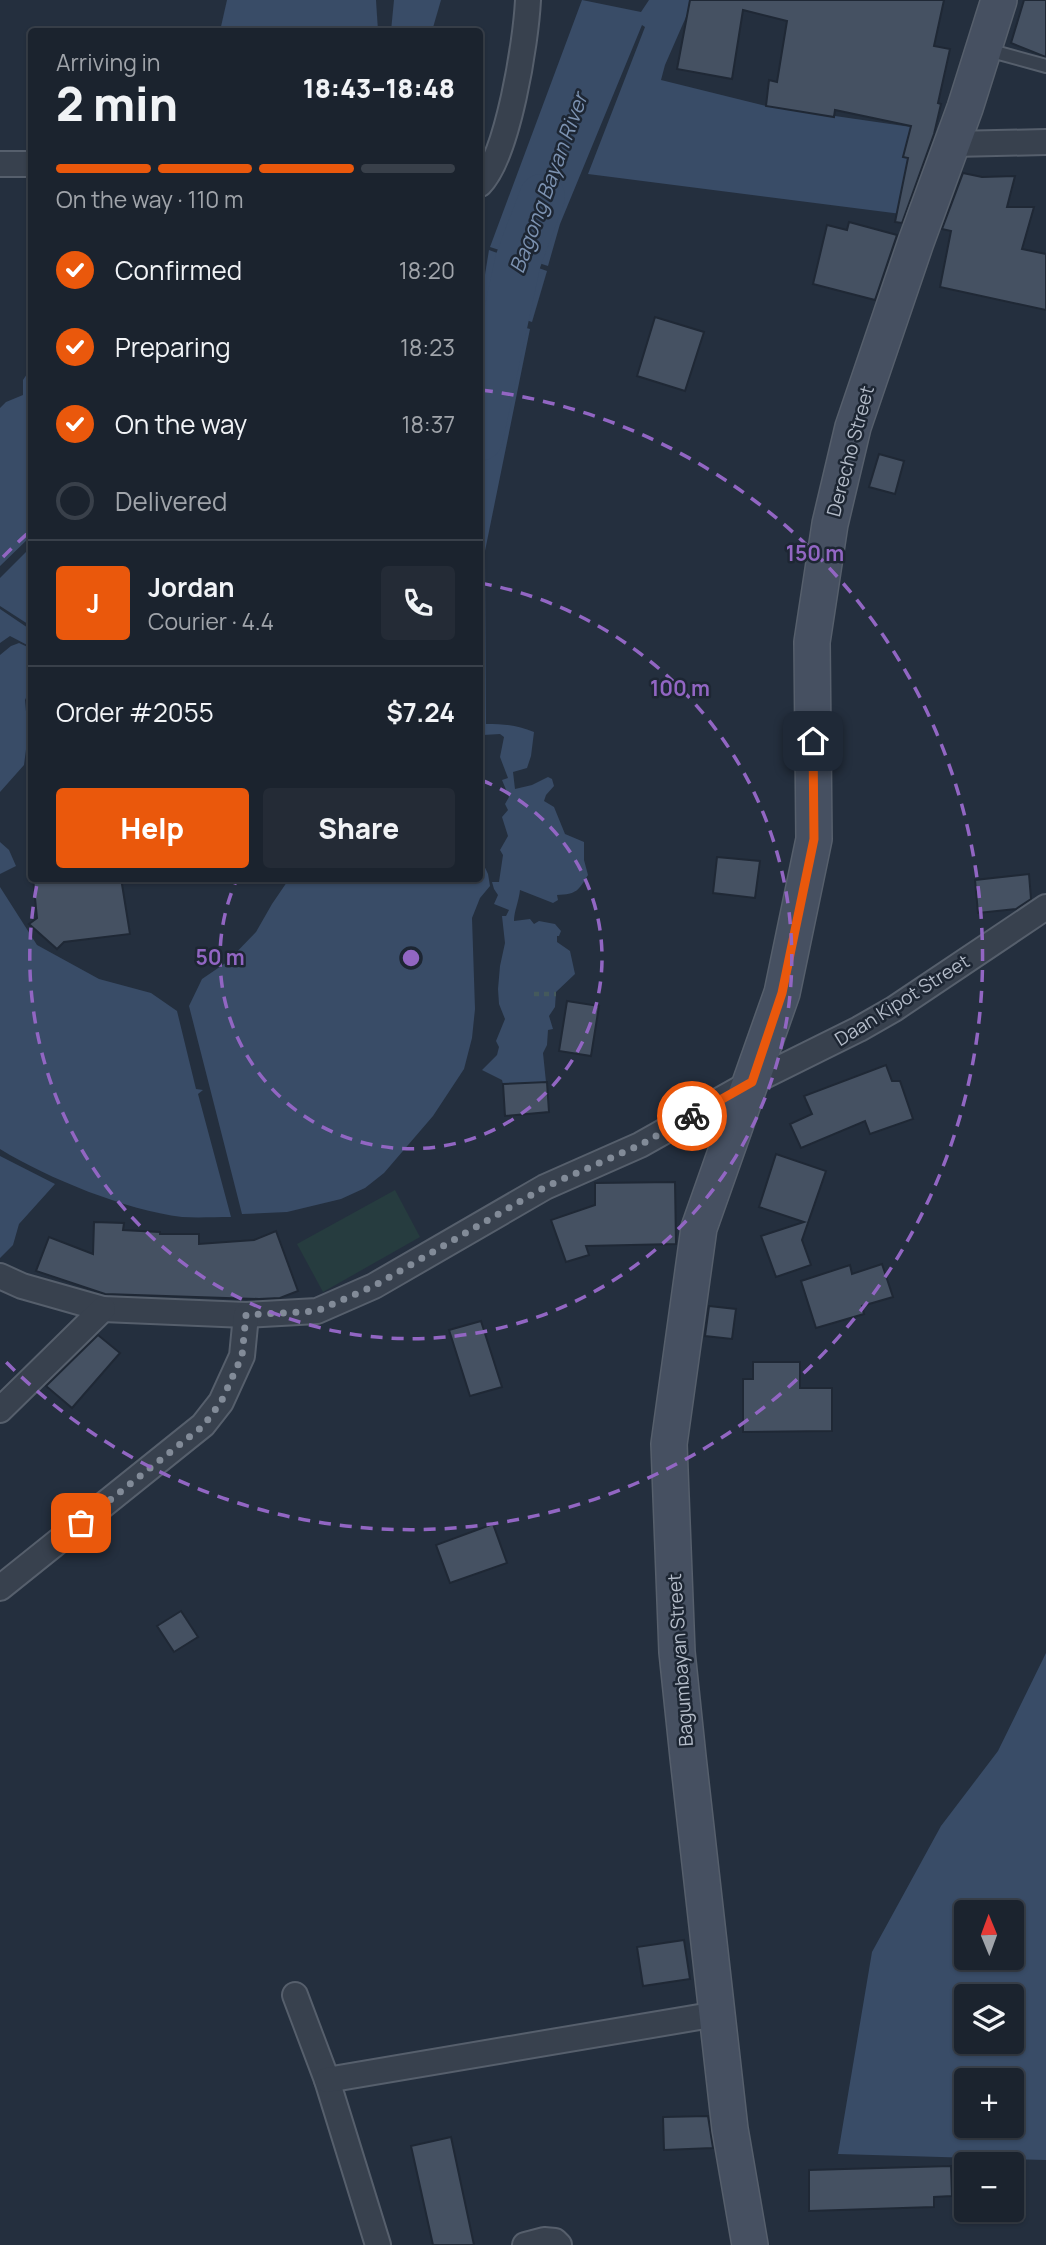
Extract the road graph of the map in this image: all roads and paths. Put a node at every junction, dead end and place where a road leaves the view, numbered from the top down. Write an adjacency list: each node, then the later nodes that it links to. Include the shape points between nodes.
1 (528, 0): 9 (street, via 510,117)
2 (999, 0): 3 (main road, Derecho Street)
3 (984, 49): 4 (lane); 6 (main road, Derecho Street)
4 (1046, 66)
5 (1046, 142): 6 (street)
6 (953, 144): 13 (main road, Derecho Street, via 853,427 830,524 813,642 814,839 782,993)
7 (0, 164): 8 (street)
8 (28, 164)
9 (483, 181)
10 (1046, 907): 13 (street, Daan Kipot Street, via 894,1009)
11 (534, 994): 12 (path)
12 (556, 994)
13 (752, 1082): 16 (street, Daan Kipot Street, via 640,1145 545,1187 374,1286 317,1311); 20 (main road, Bagumbayan Street, via 699,1228 669,1444 677,1652)
14 (0, 1276): 15 (street, Daan Kipot Street)
15 (103, 1309): 16 (street, Daan Kipot Street); 17 (street)
16 (246, 1315): 18 (street, via 242,1356 221,1402 203,1426)
17 (0, 1410)
18 (0, 1588)
19 (295, 1995): 21 (street)
20 (717, 2014): 21 (street); 25 (main road, Bagumbayan Street)
21 (327, 2080): 22 (street)
22 (378, 2245)
23 (525, 2245): 24 (street, via 544,2240)
24 (559, 2245)
25 (750, 2245)

